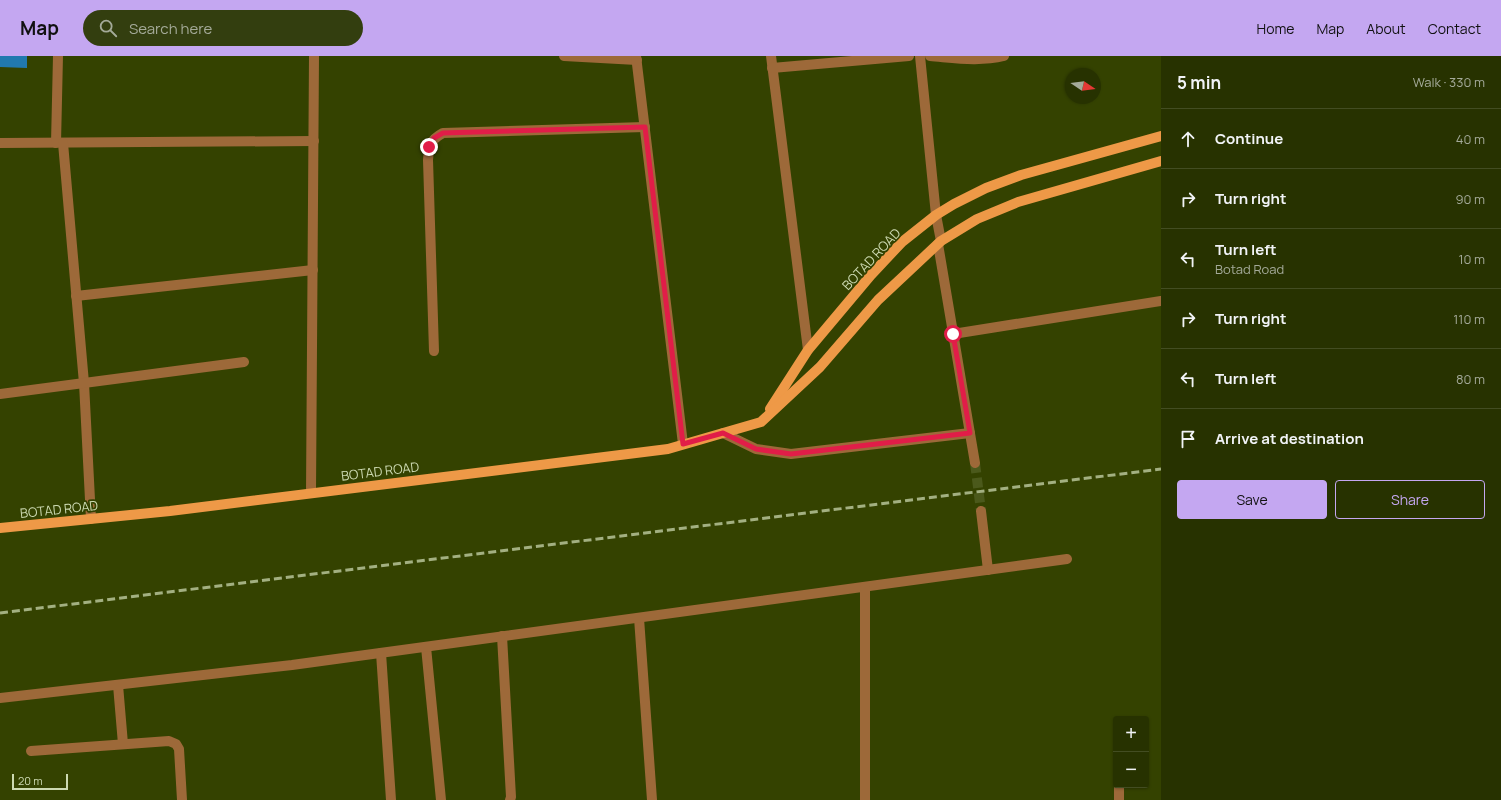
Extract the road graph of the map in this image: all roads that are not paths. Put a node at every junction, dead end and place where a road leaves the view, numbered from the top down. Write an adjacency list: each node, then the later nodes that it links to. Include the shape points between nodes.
1 (58, 56): 15 (street)
2 (314, 56): 13 (street)
3 (564, 56): 9 (street)
4 (771, 56): 10 (street)
5 (908, 56): 10 (street)
6 (920, 56): 17 (street)
7 (930, 56): 8 (street, via 974,60)
8 (1004, 56)
9 (636, 58): 11 (street)
10 (772, 68): 23 (street)
11 (645, 127): 24 (street, via 443,133 434,138 429,147 428,160); 31 (street)
12 (1161, 136): 17 (main road, BOTAD ROAD, via 1020,175 986,188)
13 (314, 141): 15 (street); 19 (street)
14 (0, 143): 15 (street)
15 (59, 143): 20 (street)
16 (1161, 161): 18 (main road, BOTAD ROAD, via 1018,202 977,219)
17 (936, 215): 18 (street); 23 (main road, BOTAD ROAD, via 902,242)
18 (939, 243): 22 (street); 28 (main road, BOTAD ROAD, via 878,300 820,367)
19 (313, 270): 20 (street); 33 (street)
20 (76, 296): 26 (street)
21 (1161, 301): 22 (street)
22 (953, 334): 30 (street)
23 (808, 350): 28 (main road, BOTAD ROAD)
24 (434, 352)
25 (244, 362): 26 (street)
26 (84, 383): 27 (street); 35 (street)
27 (0, 394)
28 (761, 422): 29 (main road, BOTAD ROAD)
29 (723, 433): 30 (street, via 756,449 791,454); 31 (main road, BOTAD ROAD)
30 (970, 433): 32 (street)
31 (683, 444): 33 (main road, BOTAD ROAD, via 668,448)
32 (975, 463)
33 (311, 493): 35 (main road, BOTAD ROAD)
34 (981, 511): 38 (street)
35 (92, 519): 36 (main road, BOTAD ROAD)
36 (0, 528)
37 (1067, 559): 38 (street)
38 (988, 570): 39 (street)
39 (865, 587): 40 (street); 54 (street)
40 (639, 618): 41 (street); 53 (street)
41 (502, 636): 42 (street); 52 (street)
42 (426, 647): 43 (street); 51 (street)
43 (381, 653): 44 (street); 50 (street)
44 (118, 685): 45 (street); 46 (street)
45 (0, 698)
46 (123, 744): 47 (street); 49 (street, via 169,741 176,744 179,749)
47 (31, 751)
48 (1119, 788): 55 (street)
49 (182, 800)
50 (391, 800)
51 (441, 800)
52 (510, 800)
53 (652, 800)
54 (864, 800)
55 (1119, 800)

